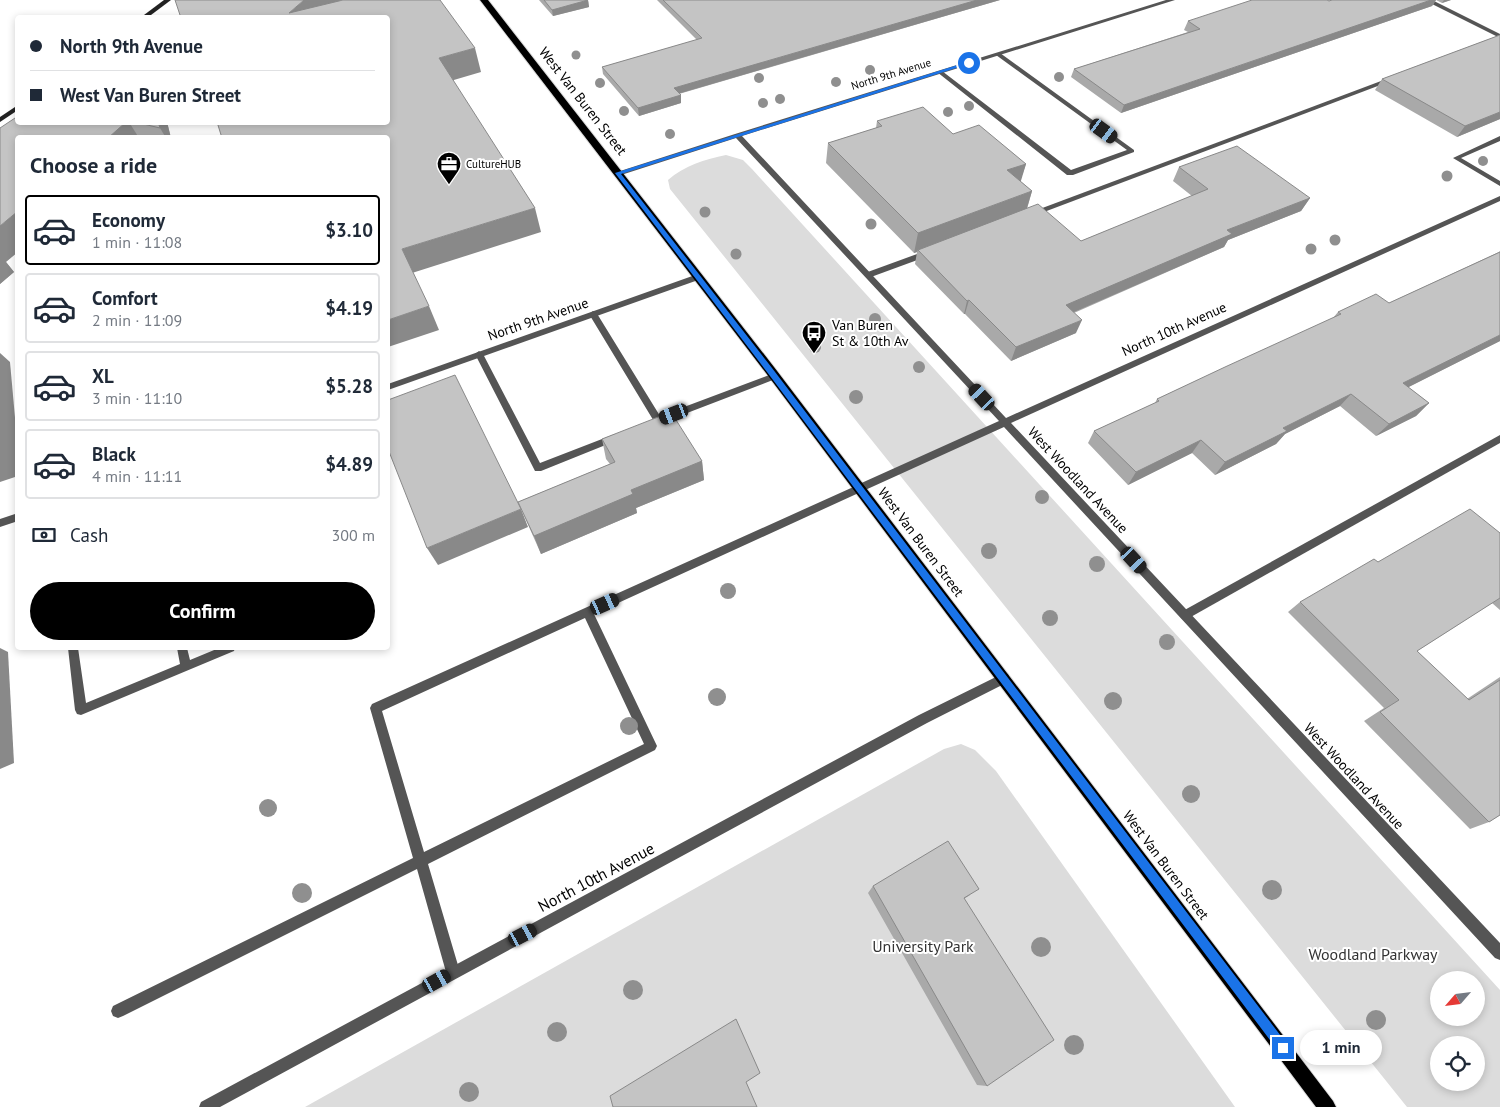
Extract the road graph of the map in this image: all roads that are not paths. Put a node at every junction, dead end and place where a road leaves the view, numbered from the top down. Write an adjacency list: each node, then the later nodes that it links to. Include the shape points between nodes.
1 (168, 0): 5 (main road)
2 (484, 0): 15 (main road, West Van Buren Street)
3 (1172, 0): 8 (street, North 9th Avenue)
4 (1427, 0): 6 (street)
5 (147, 15)
6 (1500, 38): 7 (street)
7 (1492, 42)
8 (998, 54): 9 (street, North 9th Avenue); 9 (street, via 1132,151 1070,173)
9 (940, 72): 13 (street, North 9th Avenue)
10 (1400, 76): 18 (street)
11 (15, 109): 12 (main road)
12 (0, 120)
13 (737, 135): 15 (street, North 9th Avenue); 20 (street, West Woodland Avenue)
14 (1500, 138): 16 (street, via 1456,158)
15 (618, 173): 21 (main road, West Van Buren Street)
16 (1500, 184)
17 (1500, 198): 26 (street, North 10th Avenue)
18 (1027, 216)
19 (936, 250): 20 (street)
20 (868, 275): 26 (street, West Woodland Avenue)
21 (698, 277): 22 (street, North 9th Avenue); 24 (main road, West Van Buren Street)
22 (593, 314): 23 (street, North 9th Avenue); 24 (street, via 653,423)
23 (479, 354): 25 (street, North 9th Avenue); 27 (street, via 538,468)
24 (775, 376): 29 (main road, West Van Buren Street)
25 (390, 385)
26 (1005, 422): 29 (street, North 10th Avenue); 33 (street, West Woodland Avenue)
27 (621, 435)
28 (1500, 439): 33 (street)
29 (860, 488): 32 (street, North 10th Avenue); 38 (main road, West Van Buren Street)
30 (15, 518): 31 (street)
31 (0, 523)
32 (588, 612): 39 (street, North 10th Avenue, via 376,708); 39 (street, via 651,746)
33 (1185, 615): 40 (street, West Woodland Avenue)
34 (73, 650): 37 (street, via 80,710)
35 (182, 650): 37 (street)
36 (225, 650): 37 (street)
37 (186, 666)
38 (1004, 678): 41 (street, North 10th Avenue); 44 (main road, West Van Buren Street)
39 (421, 861): 41 (street); 42 (street)
40 (1500, 953)
41 (453, 972): 43 (street, North 10th Avenue)
42 (118, 1012)
43 (206, 1107)
44 (1327, 1107)

